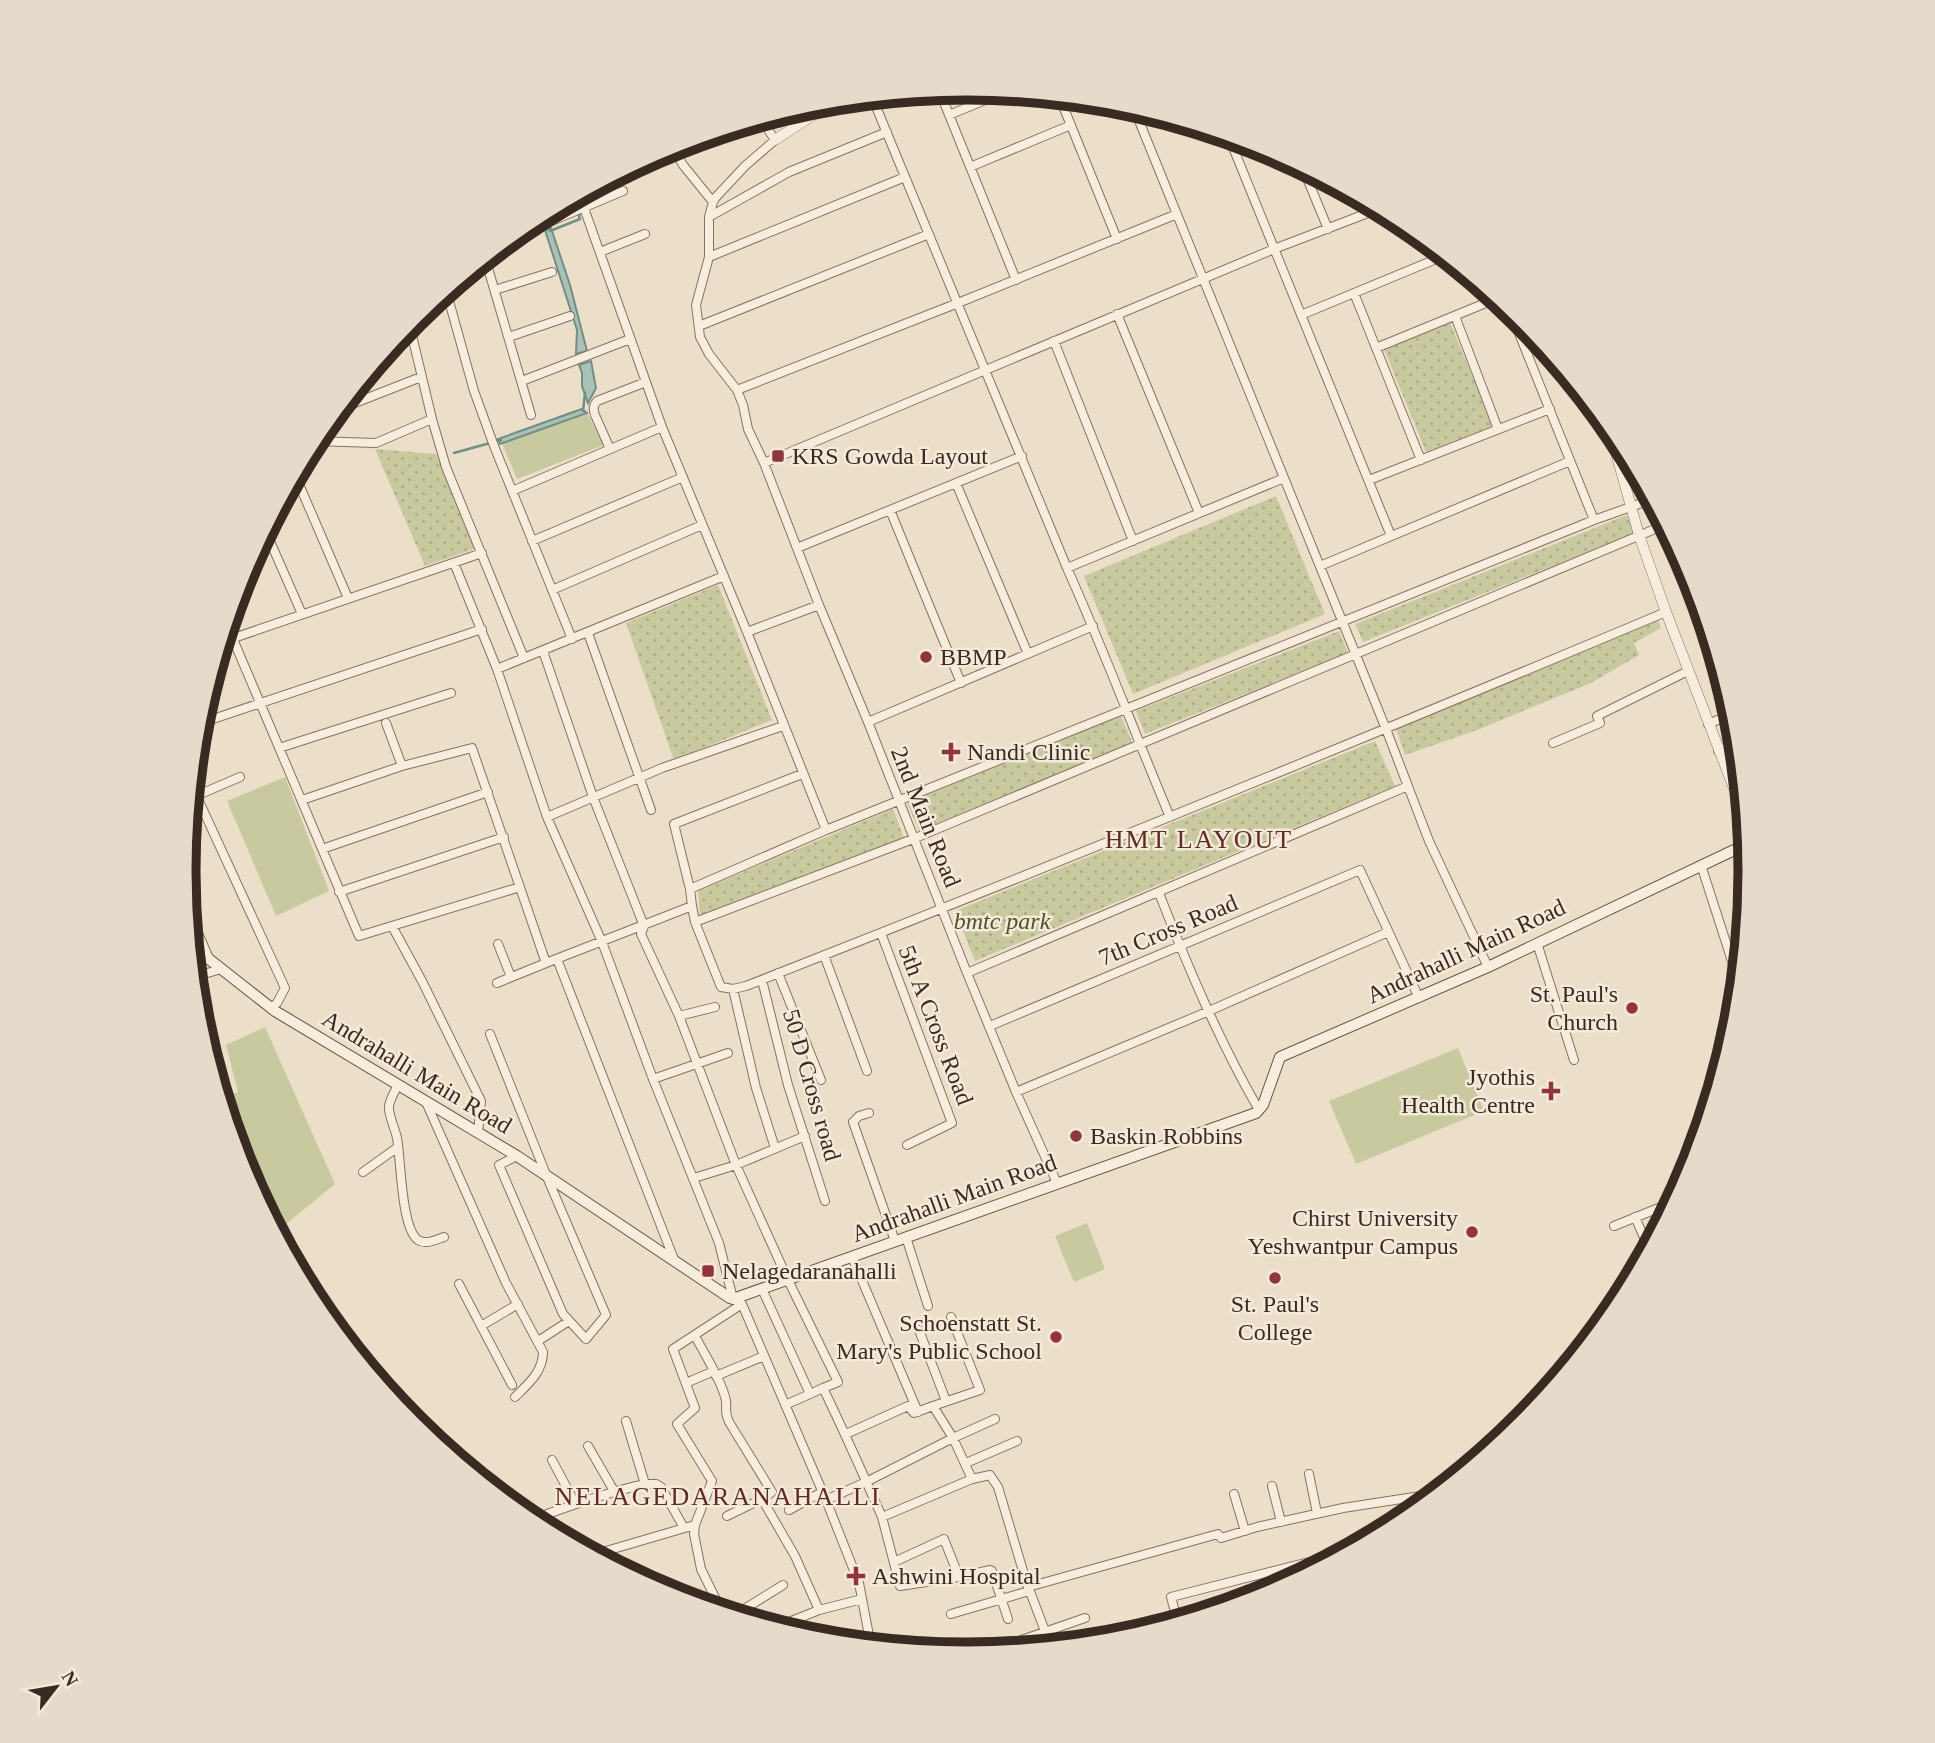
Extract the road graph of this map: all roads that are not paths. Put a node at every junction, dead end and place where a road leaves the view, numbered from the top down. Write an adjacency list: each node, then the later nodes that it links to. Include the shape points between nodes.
1 (943, 100): 5 (street)
2 (979, 100): 5 (street)
3 (875, 105): 10 (street)
4 (1063, 105): 8 (street)
5 (949, 114): 14 (street)
6 (803, 118): 11 (street)
7 (1139, 120): 22 (street)
8 (1070, 125): 14 (street); 28 (street)
9 (766, 127): 11 (street)
10 (887, 132): 15 (street); 23 (street, via 789,172)
11 (775, 140): 18 (street)
12 (1233, 147): 29 (street)
13 (678, 156): 18 (street)
14 (970, 167): 36 (street)
15 (905, 177): 27 (street); 31 (street)
16 (1307, 178): 25 (street)
17 (623, 191): 20 (street)
18 (713, 202): 23 (street)
19 (582, 203): 20 (street)
20 (584, 208): 24 (street); 30 (street)
21 (1369, 213): 25 (street)
22 (1177, 214): 28 (street); 35 (street)
23 (709, 218): 31 (street)
24 (555, 220)
25 (1328, 229): 29 (street)
26 (645, 234): 30 (street)
27 (929, 234): 41 (street); 46 (street)
28 (1117, 239): 36 (street)
29 (1274, 249): 35 (street); 43 (street)
30 (600, 251): 50 (street)
31 (709, 257): 46 (street, via 696,305)
32 (1437, 259): 38 (street)
33 (488, 267): 37 (street)
34 (552, 272): 37 (street)
35 (1203, 279): 42 (street); 72 (street)
36 (1016, 280): 41 (street)
37 (495, 290): 49 (street)
38 (1354, 293): 43 (street); 52 (street)
39 (449, 301): 76 (street, via 474,391)
40 (1488, 302): 45 (street)
41 (958, 303): 53 (street); 57 (street)
42 (1117, 314): 51 (street); 80 (street)
43 (1301, 315): 73 (street)
44 (570, 316): 49 (street)
45 (1455, 316): 52 (street); 63 (street)
46 (699, 326): 57 (street, via 699,337 709,354)
47 (1519, 332): 59 (street)
48 (412, 337): 54 (street)
49 (509, 337): 55 (street)
50 (631, 339): 55 (street); 56 (street)
51 (1054, 341): 53 (street); 88 (street)
52 (1376, 348): 68 (street)
53 (985, 370): 66 (street); 70 (street)
54 (421, 377): 58 (street); 61 (street)
55 (522, 381): 60 (street)
56 (646, 382): 62 (street); 65 (street, via 594,404)
57 (737, 390): 70 (street, 2nd Main Road)
58 (354, 403)
59 (1550, 409): 63 (street); 69 (street)
60 (531, 415)
61 (432, 419): 64 (street, via 376,443); 90 (street, via 446,467)
62 (662, 427): 65 (street); 71 (street)
63 (1498, 429): 68 (street)
64 (327, 441)
65 (610, 449): 76 (street)
66 (1022, 456): 74 (street); 93 (street)
67 (1617, 456): 78 (street)
68 (1422, 460): 73 (street)
69 (1570, 461): 81 (street); 85 (street)
70 (764, 463): 89 (street, 2nd Main Road)
71 (683, 477): 82 (street); 87 (street)
72 (1284, 478): 80 (street); 92 (street)
73 (1369, 480): 85 (street)
74 (956, 482): 79 (street); 108 (street)
75 (299, 485): 96 (street)
76 (512, 491): 87 (street)
77 (1645, 502): 78 (street)
78 (1632, 507): 81 (street); 84 (street)
79 (890, 510): 89 (street); 113 (street)
80 (1199, 513): 88 (street)
81 (1594, 520): 100 (street)
82 (702, 525): 94 (street); 95 (street)
83 (1659, 527): 84 (street)
84 (1639, 535): 98 (street); 109 (street)
85 (1391, 536): 92 (street)
86 (270, 541): 99 (street)
87 (532, 541): 95 (street)
88 (1133, 541): 93 (street)
89 (797, 548): 97 (street, 2nd Main Road)
90 (482, 553): 91 (street); 110 (street)
91 (454, 563): 96 (street); 102 (street)
92 (1320, 566): 100 (street)
93 (1067, 568): 101 (street)
94 (724, 576): 103 (street); 104 (street)
95 (552, 590): 106 (street)
96 (348, 598): 99 (street)
97 (819, 605): 103 (street); 119 (street, 2nd Main Road)
98 (1666, 612): 112 (street); 123 (street)
99 (302, 614): 105 (street)
100 (1343, 621): 109 (street); 116 (street)
101 (1093, 626): 108 (street); 116 (street)
102 (482, 629): 111 (street); 115 (street)
103 (747, 632): 122 (street)
104 (588, 633): 106 (street); 132 (street)
105 (233, 638): 115 (street)
106 (572, 639): 107 (street)
107 (543, 651): 110 (street); 137 (street)
108 (1028, 654): 113 (street)
109 (1356, 654): 123 (street); 125 (street)
110 (524, 659): 111 (street)
111 (497, 669): 142 (street)
112 (1688, 671): 121 (street); 124 (street, via 1597,716 1600,723)
113 (961, 682): 119 (street)
114 (451, 693): 127 (street)
115 (260, 703): 118 (street); 127 (street)
116 (1125, 709): 125 (street); 140 (street)
117 (1723, 718): 121 (street)
118 (211, 719)
119 (868, 722): 140 (street, 2nd Main Road)
120 (386, 723): 129 (street)
121 (1708, 724): 128 (street)
122 (783, 726): 130 (street); 132 (street)
123 (1387, 729): 134 (street); 143 (street)
124 (1553, 743)
125 (1139, 744): 143 (street); 146 (street)
126 (1729, 746): 128 (street)
127 (279, 748): 139 (street)
128 (1718, 751): 133 (street)
129 (402, 766): 135 (street, via 472,748); 139 (street)
130 (802, 774): 144 (street); 151 (street, via 674,824)
131 (240, 777): 136 (street)
132 (639, 778): 137 (street); 141 (street)
133 (1734, 780)
134 (1408, 786): 153 (street); 172 (street)
135 (488, 792): 145 (street); 148 (street)
136 (200, 795)
137 (593, 797): 142 (street); 158 (street)
138 (199, 800): 183 (street, via 285,988)
139 (302, 800): 148 (street)
140 (899, 802): 144 (street); 146 (street, 2nd Main Road)
141 (651, 810)
142 (547, 817): 162 (street)
143 (1170, 817): 155 (street)
144 (826, 830): 151 (street)
145 (504, 837): 150 (street); 152 (street)
146 (913, 839): 155 (street, 2nd Main Road); 156 (street)
147 (1739, 848): 149 (main road, Andrahalli Main Road)
148 (322, 849): 152 (street)
149 (1701, 865): 163 (main road, Andrahalli Main Road); 171 (street)
150 (520, 887): 157 (street); 170 (street)
151 (690, 889): 154 (street)
152 (339, 892): 157 (street, via 359,936)
153 (1158, 893): 165 (street); 175 (street)
154 (692, 906): 156 (street); 158 (street)
155 (942, 909): 161 (street); 175 (street, 2nd Main Road)
156 (695, 922): 180 (street, via 721,986)
157 (392, 926): 199 (street, via 481,1101)
158 (644, 926): 162 (street); 185 (street, via 641,934)
159 (1388, 932): 165 (street, 7th Cross Road, via 1360,870); 181 (street); 184 (street)
160 (198, 933): 169 (street)
161 (881, 933): 167 (street); 201 (street, 5th A Cross Road, via 952,1123)
162 (602, 942): 168 (street); 192 (street)
163 (1537, 943): 172 (main road, Andrahalli Main Road); 189 (street)
164 (498, 944): 177 (street)
165 (1180, 946): 184 (street); 186 (street, 7th Cross Road)
166 (200, 952): 169 (main road, Andrahalli Main Road)
167 (824, 955): 174 (street); 191 (street)
168 (557, 959): 170 (street); 218 (street)
169 (210, 960): 173 (main road, Andrahalli Main Road)
170 (546, 963): 177 (street)
171 (1734, 966)
172 (1488, 967): 181 (main road, Andrahalli Main Road)
173 (221, 969): 176 (street); 183 (main road, Andrahalli Main Road)
174 (778, 973): 178 (street); 193 (street)
175 (967, 973): 186 (street, 2nd Main Road)
176 (202, 974)
177 (511, 977): 179 (street)
178 (762, 979): 180 (street); 200 (street, 50 D Cross road)
179 (497, 983)
180 (733, 989): 203 (street)
181 (1419, 998): 197 (main road, Andrahalli Main Road, via 1280,1057)
182 (715, 1007): 185 (street)
183 (271, 1008): 194 (main road, Andrahalli Main Road)
184 (1209, 1011): 195 (street); 197 (street)
185 (679, 1016): 190 (street)
186 (990, 1026): 195 (street, 2nd Main Road)
187 (490, 1034): 207 (street)
188 (727, 1053): 190 (street)
189 (1574, 1060)
190 (697, 1064): 192 (street); 205 (street)
191 (867, 1071)
192 (653, 1079): 208 (street)
193 (821, 1080)
194 (398, 1085): 196 (main road, Andrahalli Main Road); 202 (street, via 389,1108)
195 (1016, 1092): 209 (street, 2nd Main Road)
196 (426, 1102): 199 (main road, Andrahalli Main Road); 223 (street)
197 (1259, 1110): 209 (main road, Andrahalli Main Road)
198 (869, 1113): 215 (street, via 853,1122)
199 (478, 1133): 204 (main road, Andrahalli Main Road)
200 (805, 1136): 203 (street); 210 (street, 50 D Cross road)
201 (907, 1145)
202 (398, 1147): 206 (street); 214 (street, via 404,1205 414,1237 426,1243)
203 (775, 1148): 205 (street)
204 (517, 1156): 207 (main road, Andrahalli Main Road); 226 (street, via 499,1166)
205 (736, 1165): 208 (street); 219 (street)
206 (363, 1172)
207 (547, 1177): 218 (main road, Andrahalli Main Road); 226 (street, via 606,1315 586,1339)
208 (694, 1178): 222 (street)
209 (1057, 1183): 215 (main road, Andrahalli Main Road)
210 (825, 1201)
211 (1663, 1206): 212 (street)
212 (1635, 1217): 213 (street); 216 (street)
213 (1614, 1226)
214 (444, 1237)
215 (900, 1239): 217 (main road, Andrahalli Main Road); 224 (street)
216 (1645, 1240)
217 (852, 1257): 219 (main road, Andrahalli Main Road); 241 (street)
218 (676, 1262): 222 (main road, Andrahalli Main Road)
219 (788, 1280): 221 (main road, Andrahalli Main Road); 235 (street, via 838,1382)
220 (459, 1284): 227 (street)
221 (762, 1289): 222 (main road, Andrahalli Main Road); 236 (street)
222 (738, 1301): 229 (street); 231 (street)
223 (518, 1304): 227 (street); 230 (street)
224 (928, 1306)
225 (951, 1317): 238 (street, via 979,1390)
226 (569, 1321): 230 (street)
227 (481, 1326): 234 (street)
228 (919, 1330): 238 (street)
229 (695, 1336): 232 (street); 233 (street, via 673,1349)
230 (538, 1341): 237 (street, via 543,1352 540,1370)
231 (764, 1356): 232 (street); 239 (street)
232 (715, 1373): 233 (street); 259 (street, via 729,1422 772,1492)
233 (686, 1383): 267 (street, via 695,1408 677,1424 712,1481)
234 (512, 1385)
235 (823, 1388): 236 (street); 244 (street)
236 (810, 1394): 239 (street)
237 (515, 1398)
238 (946, 1401): 240 (street)
239 (785, 1405): 257 (street)
240 (933, 1406): 241 (street); 245 (street)
241 (918, 1412): 244 (street, via 908,1406)
242 (995, 1419): 245 (street)
243 (626, 1421): 253 (street)
244 (846, 1434): 252 (street)
245 (953, 1438): 249 (street); 252 (street)
246 (1017, 1441): 249 (street)
247 (588, 1446): 255 (street)
248 (552, 1460): 260 (street)
249 (966, 1463): 251 (street)
250 (1309, 1474): 262 (street)
251 (972, 1479): 265 (street); 275 (street, via 990,1475 998,1486)
252 (866, 1482): 257 (street); 265 (street)
253 (645, 1484): 255 (street); 268 (street, via 661,1487)
254 (1272, 1486): 266 (street)
255 (614, 1491): 260 (street)
256 (1234, 1494): 269 (street)
257 (824, 1496): 261 (street); 276 (street)
258 (1420, 1496): 262 (street)
259 (762, 1499): 264 (street); 280 (street)
260 (575, 1503): 263 (street)
261 (789, 1510)
262 (1317, 1513): 266 (street)
263 (543, 1516)
264 (727, 1516)
265 (882, 1517): 272 (street)
266 (1281, 1522): 269 (street)
267 (695, 1525): 268 (street); 278 (street, via 701,1569)
268 (684, 1528): 270 (street)
269 (1245, 1531): 275 (street, via 1221,1538 1218,1534)
270 (606, 1551)
271 (1315, 1560): 282 (street, via 1171,1597)
272 (894, 1562): 273 (street, via 900,1586); 273 (street, via 944,1539)
273 (960, 1577): 277 (street, via 992,1571)
274 (783, 1585): 279 (street)
275 (1028, 1589): 277 (street); 286 (street)
276 (862, 1599): 280 (street); 287 (street)
277 (1002, 1599): 281 (street); 284 (street)
278 (717, 1601)
279 (743, 1609)
280 (819, 1610): 285 (street)
281 (951, 1614)
282 (1176, 1614)
283 (1085, 1618): 286 (street)
284 (1008, 1619)
285 (789, 1622)
286 (1045, 1631): 288 (street); 289 (street)
287 (869, 1637)
288 (1048, 1639)
289 (1014, 1642)

